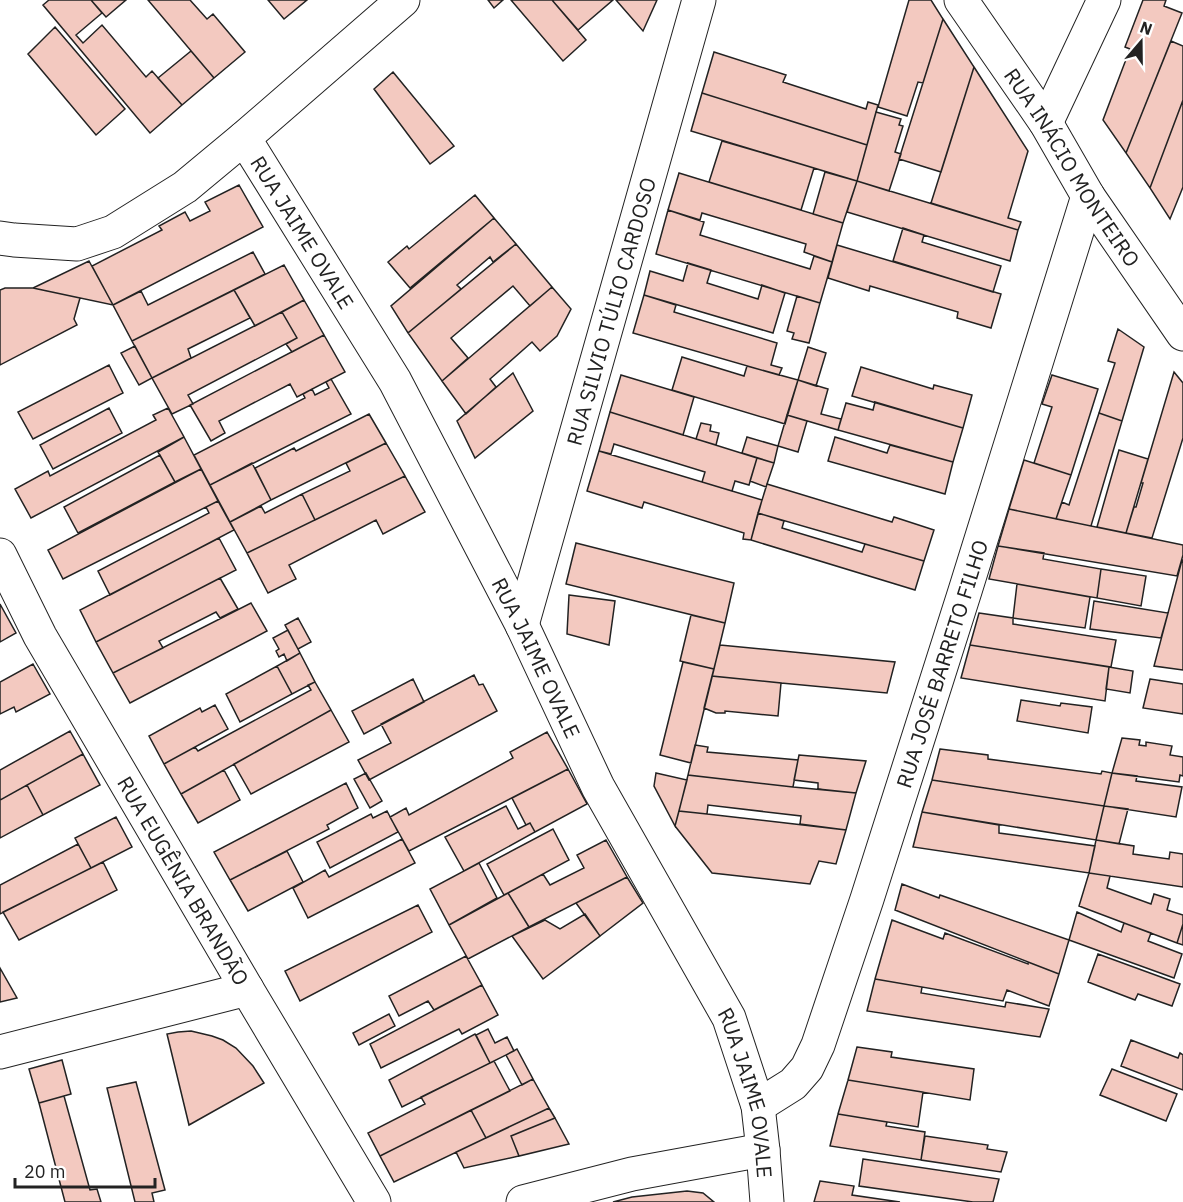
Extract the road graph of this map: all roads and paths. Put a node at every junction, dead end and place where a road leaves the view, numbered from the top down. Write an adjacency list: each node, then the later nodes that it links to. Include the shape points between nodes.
1 (403, 0): 6 (street)
2 (699, 0): 11 (street, RUA SILVIO TÚLIO CARDOSO)
3 (961, 0): 5 (street, RUA INÁCIO MONTEIRO)
4 (1104, 0): 5 (street)
5 (1046, 123): 7 (street, RUA INÁCIO MONTEIRO)
6 (244, 138): 8 (street, via 185,187 113,232 77,244); 11 (street, RUA JAIME OVALE, via 396,381)
7 (1088, 196): 9 (street, RUA INÁCIO MONTEIRO); 14 (street, RUA JOSÉ BARRETO FILHO, via 818,1044 807,1068 793,1084)
8 (0, 238)
9 (1183, 334)
10 (0, 555): 12 (street, RUA EUGÊNIA BRANDÃO, via 40,636)
11 (522, 625): 14 (street, RUA JAIME OVALE, via 598,787 729,1018)
12 (247, 989): 13 (street); 16 (street, RUA EUGÊNIA BRANDÃO)
13 (0, 1052)
14 (758, 1106): 15 (street, RUA JAIME OVALE)
15 (763, 1150): 17 (street, via 632,1174); 18 (street, RUA JAIME OVALE)
16 (374, 1202)
17 (523, 1202)
18 (766, 1202)

